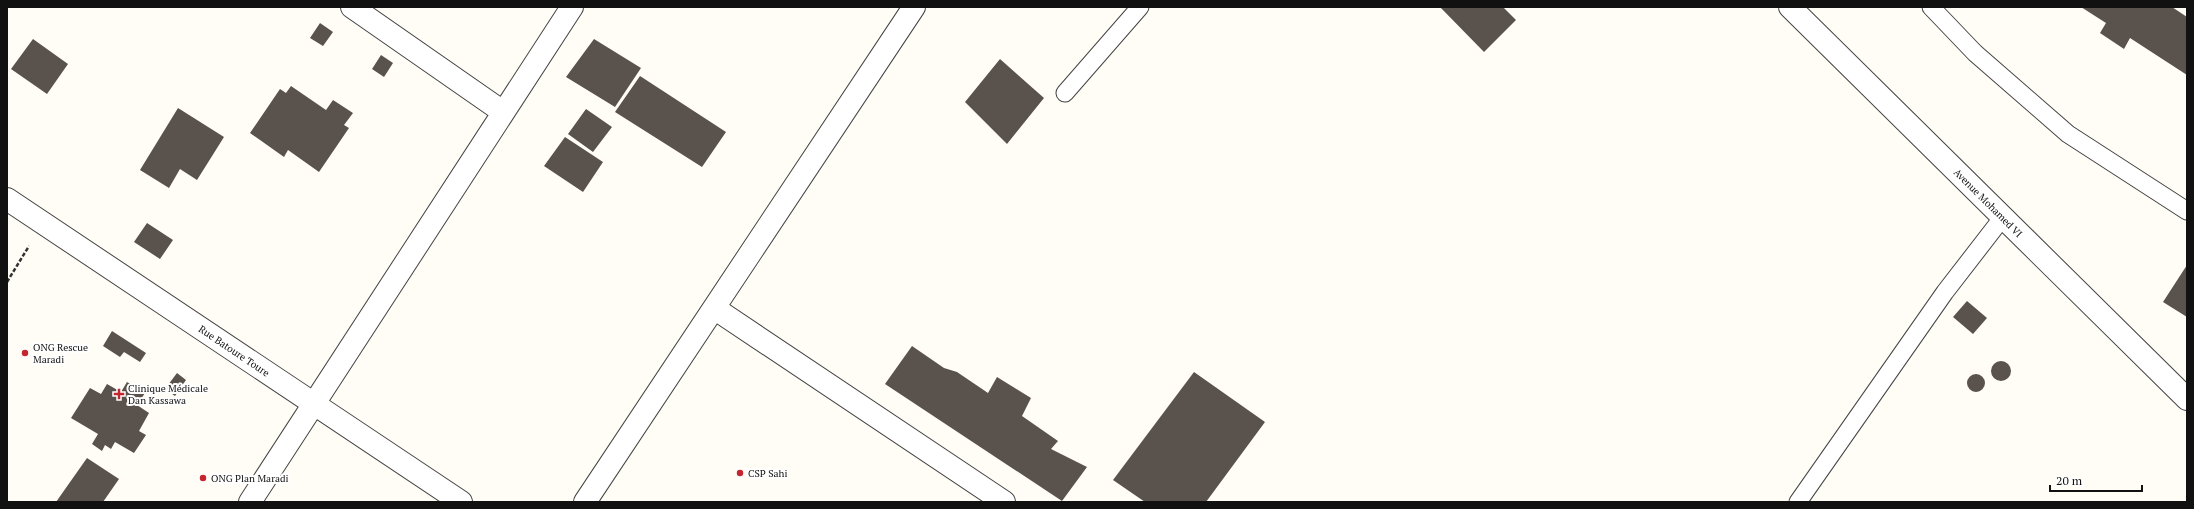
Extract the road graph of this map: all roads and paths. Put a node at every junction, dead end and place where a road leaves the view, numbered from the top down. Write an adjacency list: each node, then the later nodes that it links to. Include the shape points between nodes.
1 (352, 7): 8 (street)
2 (572, 7): 8 (street)
3 (914, 7): 14 (street)
4 (1140, 7): 7 (lane)
5 (1790, 7): 11 (street, Avenue Mohamed VI)
6 (1930, 7): 10 (lane, via 1975,53 2068,134)
7 (1065, 93)
8 (503, 112): 16 (street)
9 (7, 199): 12 (street, Rue Batoure Toure)
10 (2187, 211)
11 (2003, 217): 15 (street, Avenue Mohamed VI); 21 (lane, via 1945,292)
12 (43, 224): 13 (path); 16 (street, Rue Batoure Toure)
13 (7, 282)
14 (714, 308): 19 (street); 20 (street)
15 (2187, 399)
16 (313, 403): 17 (street); 18 (street, Rue Batoure Toure)
17 (250, 502)
18 (461, 502)
19 (585, 502)
20 (1004, 502)
21 (1798, 502)

